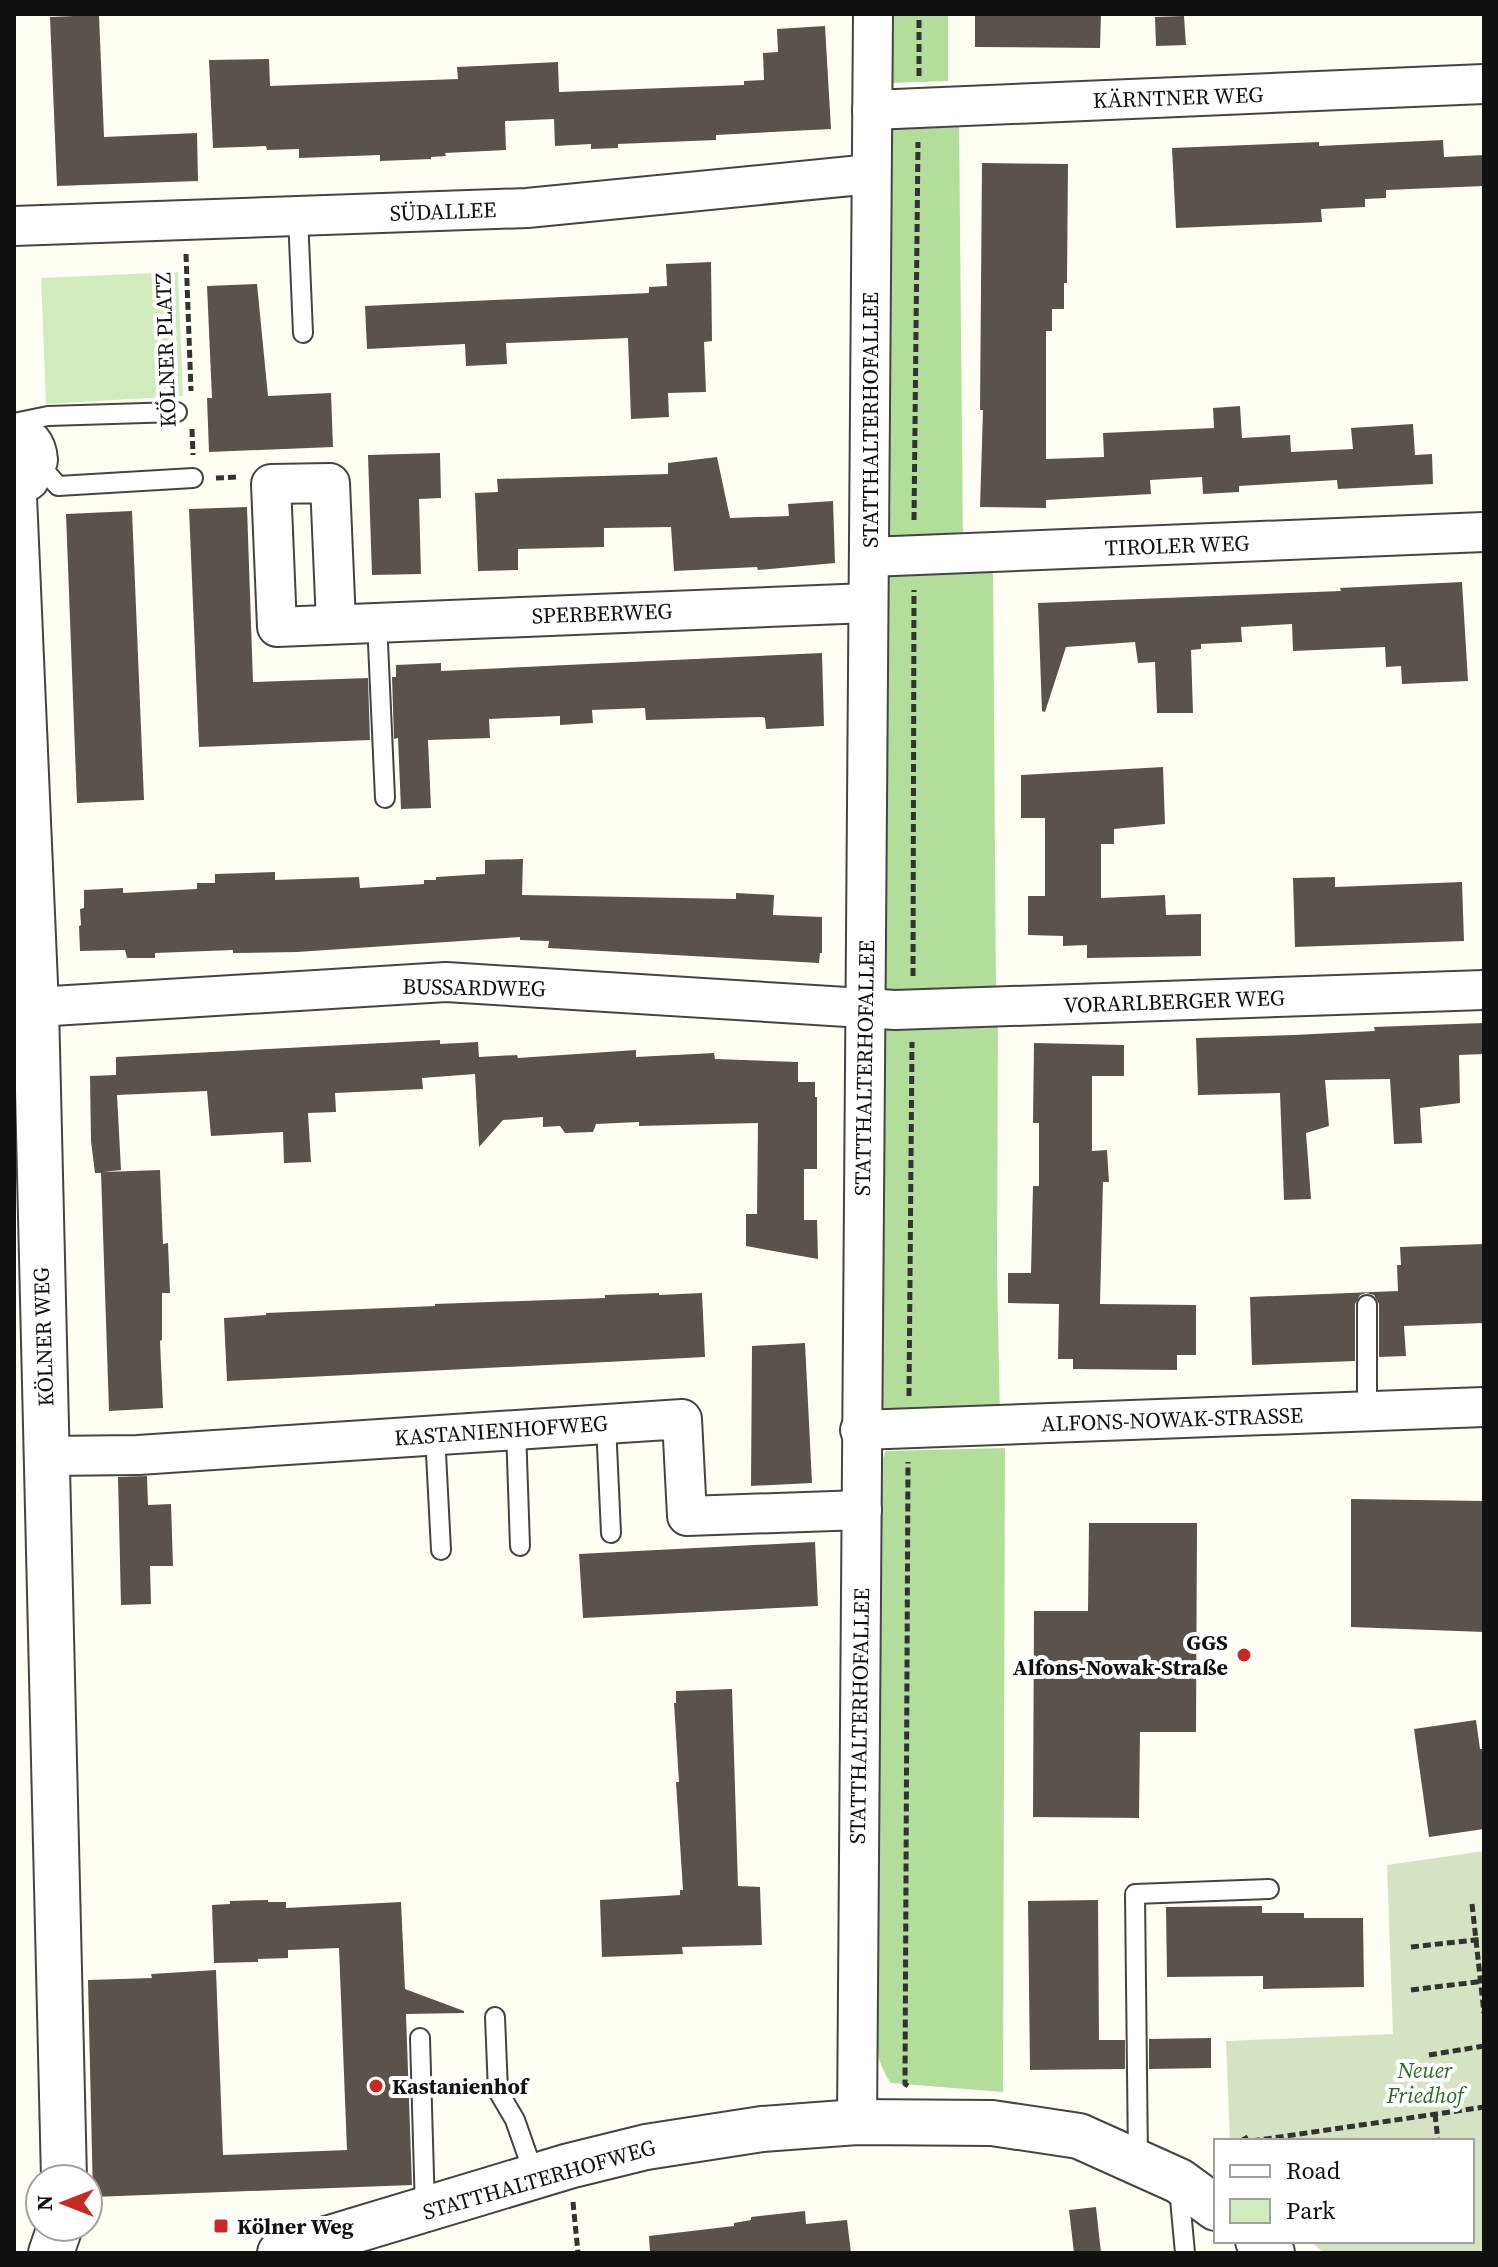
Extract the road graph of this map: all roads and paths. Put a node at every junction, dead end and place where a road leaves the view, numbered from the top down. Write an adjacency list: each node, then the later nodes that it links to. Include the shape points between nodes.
1 (873, 14): 5 (street, STATTHALTERHOFALLEE)
2 (919, 14): 4 (path)
3 (1484, 84): 4 (street, KÄRNTNER WEG)
4 (918, 107): 5 (street, KÄRNTNER WEG); 18 (path)
5 (872, 110): 6 (street, STATTHALTERHOFALLEE)
6 (871, 174): 7 (street, SÜDALLEE, via 527,208); 19 (street, STATTHALTERHOFALLEE)
7 (298, 216): 8 (street, SÜDALLEE); 10 (lane)
8 (185, 221): 9 (street, SÜDALLEE); 11 (path, KÖLNER PLATZ)
9 (14, 226)
10 (303, 333)
11 (191, 396)
12 (177, 412): 14 (lane, via 48,416)
13 (192, 425): 15 (path, KÖLNER PLATZ)
14 (18, 459): 15 (lane, via 58,486); 25 (street, KÖLNER WEG)
15 (193, 478): 16 (path, via 262,476)
16 (271, 484): 22 (street, via 330,483); 22 (street, SPERBERWEG, via 277,627)
17 (1484, 532): 18 (street, TIROLER WEG)
18 (914, 556): 19 (street, TIROLER WEG); 27 (path)
19 (869, 557): 20 (street, STATTHALTERHOFALLEE)
20 (868, 603): 21 (street, SPERBERWEG); 26 (street, STATTHALTERHOFALLEE)
21 (377, 621): 22 (street, SPERBERWEG); 23 (lane)
22 (336, 623)
23 (385, 798)
24 (1484, 990): 27 (street, VORARLBERGER WEG)
25 (36, 1007): 26 (street, BUSSARDWEG, via 446,982); 28 (street, KÖLNER WEG)
26 (865, 1010): 27 (street, VORARLBERGER WEG); 35 (street, STATTHALTERHOFALLEE)
27 (912, 1010): 34 (path)
28 (27, 1222): 37 (street, KÖLNER WEG)
29 (1367, 1305): 31 (lane)
30 (1484, 1407): 31 (street, ALFONS-NOWAK-STRASSE)
31 (1367, 1411): 34 (street, ALFONS-NOWAK-STRASSE)
32 (606, 1424): 33 (street, KASTANIENHOFWEG); 38 (street, KASTANIENHOFWEG, via 682,1419 687,1516); 39 (lane)
33 (516, 1429): 36 (street, KASTANIENHOFWEG); 40 (lane)
34 (909, 1429): 35 (street, ALFONS-NOWAK-STRASSE); 56 (path, via 905,2084 923,2092)
35 (860, 1430): 38 (street, STATTHALTERHOFALLEE)
36 (435, 1434): 37 (street, KASTANIENHOFWEG, via 138,1455); 41 (lane)
37 (47, 1456): 60 (street, KÖLNER WEG)
38 (862, 1510): 57 (street, STATTHALTERHOFALLEE)
39 (611, 1533)
40 (520, 1546)
41 (441, 1550)
42 (1269, 1889): 61 (lane, via 1135,1894)
43 (1472, 1904): 44 (path)
44 (1476, 1939): 45 (path); 46 (path); 47 (path)
45 (1484, 1939)
46 (1411, 1947)
47 (1482, 1981): 48 (path); 49 (path)
48 (1411, 1990)
49 (1484, 2013)
50 (495, 2017): 62 (lane, via 498,2091)
51 (420, 2038): 65 (lane)
52 (1484, 2046): 53 (path)
53 (1429, 2055)
54 (1484, 2107): 55 (path)
55 (1435, 2114): 58 (path); 59 (path)
56 (925, 2120): 57 (street, STATTHALTERHOFWEG); 61 (street, STATTHALTERHOFWEG, via 1079,2136)
57 (857, 2122): 62 (street, STATTHALTERHOFWEG, via 718,2135)
58 (1264, 2139)
59 (1438, 2139)
60 (64, 2163)
61 (1138, 2163): 63 (street, STATTHALTERHOFWEG)
62 (552, 2172): 65 (street, STATTHALTERHOFWEG); 68 (path)
63 (1179, 2181): 64 (street, STATTHALTERHOFWEG); 69 (lane)
64 (1214, 2207)
65 (425, 2210): 66 (street, STATTHALTERHOFWEG)
66 (359, 2242): 67 (street, STATTHALTERHOFWEG)
67 (280, 2253)
68 (578, 2253)
69 (1185, 2253)

